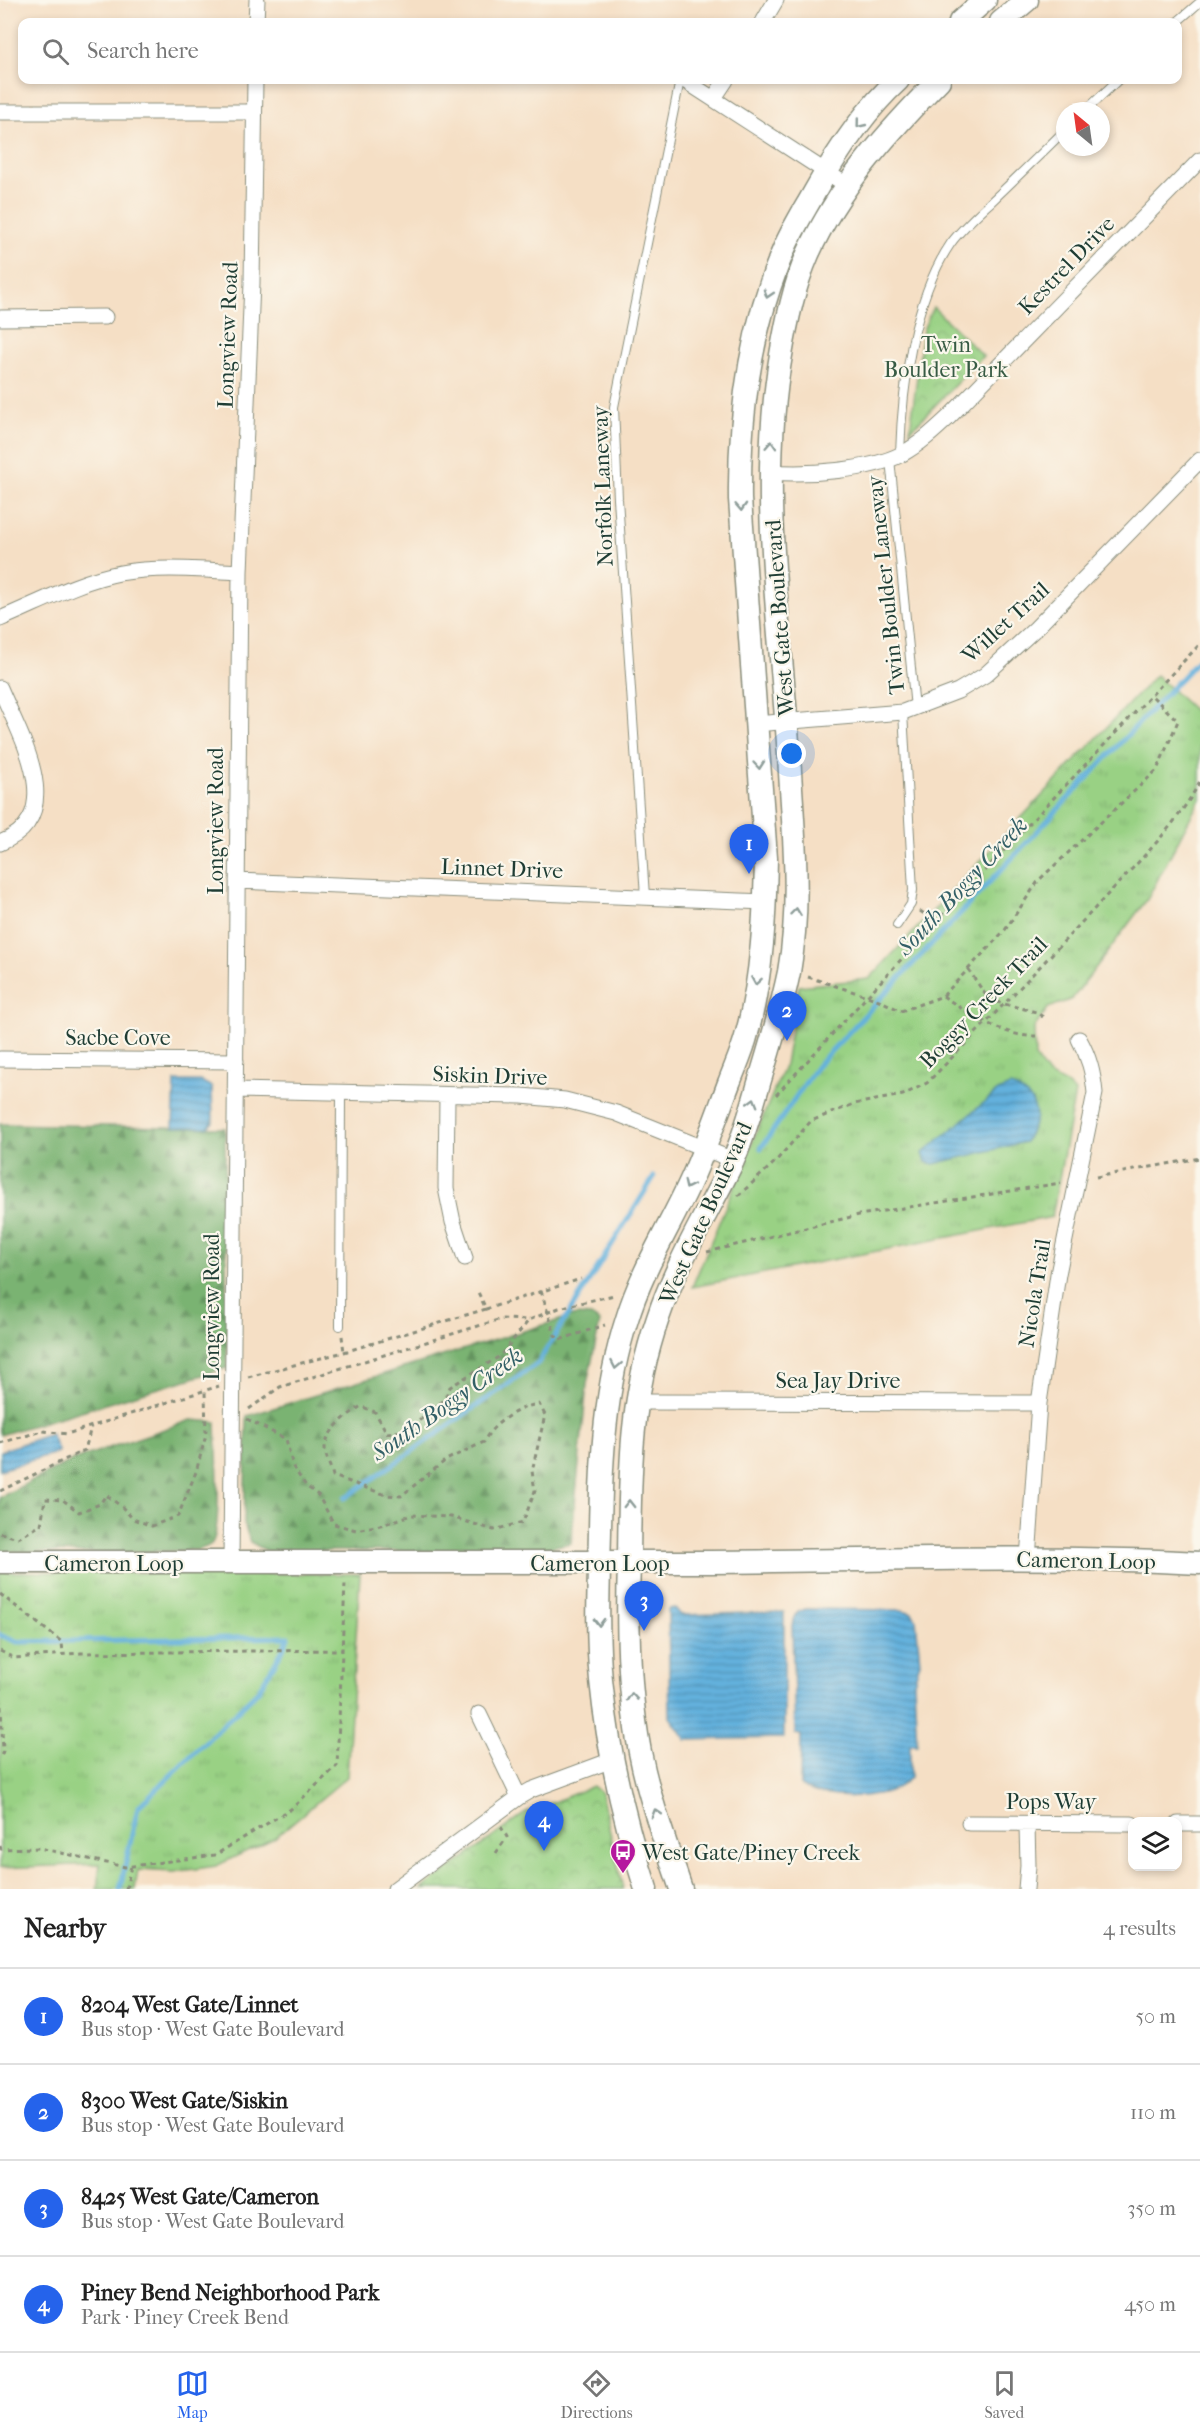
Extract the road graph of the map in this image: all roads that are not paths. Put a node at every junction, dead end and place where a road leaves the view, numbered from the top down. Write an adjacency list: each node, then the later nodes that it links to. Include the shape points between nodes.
1 (256, 0): 6 (street)
2 (776, 0): 7 (street)
3 (985, 0): 8 (main road)
4 (1027, 0): 9 (main road)
5 (1200, 2): 10 (lane)
6 (256, 18)
7 (765, 18)
8 (965, 18)
9 (1007, 18)
10 (1182, 18)
11 (255, 84): 21 (street, Longview Road)
12 (679, 84): 39 (lane, Norfolk Laneway, via 614,407)
13 (691, 84): 18 (street)
14 (723, 84): 18 (street)
15 (894, 84): 24 (main road, West Gate Boulevard, one-way to 24, via 849,137)
16 (935, 84): 25 (main road, West Gate Boulevard, via 872,153)
17 (1114, 84): 19 (lane)
18 (714, 98): 24 (street)
19 (1095, 102)
20 (0, 112): 21 (street)
21 (254, 112): 31 (street, Longview Road, via 252,283)
22 (1056, 139): 28 (lane, Twin Boulder Laneway, via 961,230 943,256 920,313)
23 (1200, 160): 28 (street, Kestrel Drive, via 949,417 918,444)
24 (826, 172): 25 (street); 36 (main road, West Gate Boulevard, one-way to 36, via 785,247 773,278 754,338 748,375 740,499)
25 (848, 186): 30 (main road, West Gate Boulevard, one-way to 25, via 774,394 787,319 809,251)
26 (105, 317): 27 (street)
27 (0, 318)
28 (895, 457): 30 (street, Kestrel Drive, via 872,465); 34 (lane, Twin Boulder Laneway)
29 (1200, 460): 34 (street, Willet Trail, via 999,663 958,691)
30 (770, 472): 35 (main road, West Gate Boulevard)
31 (240, 572): 32 (street, via 155,569 119,573); 38 (street, Longview Road)
32 (0, 619)
33 (0, 688): 37 (street, via 32,764 38,793 22,829)
34 (909, 710): 35 (street, Willet Trail); 41 (lane, Twin Boulder Laneway, via 913,890 911,904)
35 (787, 721): 36 (street, Willet Trail); 49 (main road, West Gate Boulevard, one-way to 35, via 772,1037 792,948 797,902)
36 (755, 724): 40 (main road, West Gate Boulevard, one-way to 40, via 766,858)
37 (0, 843)
38 (237, 881): 39 (street, Linnet Drive); 44 (street, Longview Road)
39 (645, 896): 40 (street, Linnet Drive)
40 (765, 902): 48 (main road, West Gate Boulevard, one-way to 48, via 747,1034)
41 (897, 925)
42 (1079, 1039): 53 (street, Nicola Trail, via 1094,1073 1095,1093 1058,1274)
43 (0, 1059): 44 (street, Sacbe Cove)
44 (236, 1061): 45 (street, Longview Road)
45 (235, 1090): 46 (street, Siskin Drive); 56 (street, Longview Road, via 236,1414)
46 (341, 1094): 47 (street, Siskin Drive); 51 (lane)
47 (447, 1096): 48 (street, Siskin Drive, via 565,1100 616,1113); 50 (street, via 446,1188)
48 (704, 1148): 49 (street, Siskin Drive); 57 (main road, West Gate Boulevard, one-way to 57, via 627,1319 604,1435)
49 (733, 1160): 52 (main road, West Gate Boulevard, via 659,1314)
50 (465, 1258)
51 (340, 1326)
52 (637, 1402): 53 (street, Sea Jay Drive); 58 (main road, West Gate Boulevard, one-way to 52, via 631,1437)
53 (1039, 1403): 54 (street, Nicola Trail)
54 (1028, 1559): 58 (main road, Cameron Loop); 59 (main road, Cameron Loop)
55 (0, 1562): 56 (main road, Cameron Loop)
56 (231, 1563): 57 (main road, Cameron Loop)
57 (599, 1563): 58 (main road, Cameron Loop); 61 (main road, West Gate Boulevard, one-way to 61, via 601,1678)
58 (628, 1563): 70 (main road, West Gate Boulevard, one-way to 58, via 640,1755 632,1701)
59 (1200, 1563)
60 (479, 1714): 62 (street)
61 (612, 1760): 62 (street); 69 (main road, West Gate Boulevard)
62 (519, 1797): 68 (street)
63 (969, 1823): 67 (street, Pops Way)
64 (1128, 1824): 67 (street, Pops Way)
65 (1182, 1824): 66 (street)
66 (1200, 1824)
67 (1027, 1825): 71 (street)
68 (395, 1889)
69 (646, 1889)
70 (681, 1889)
71 (1026, 1889)

